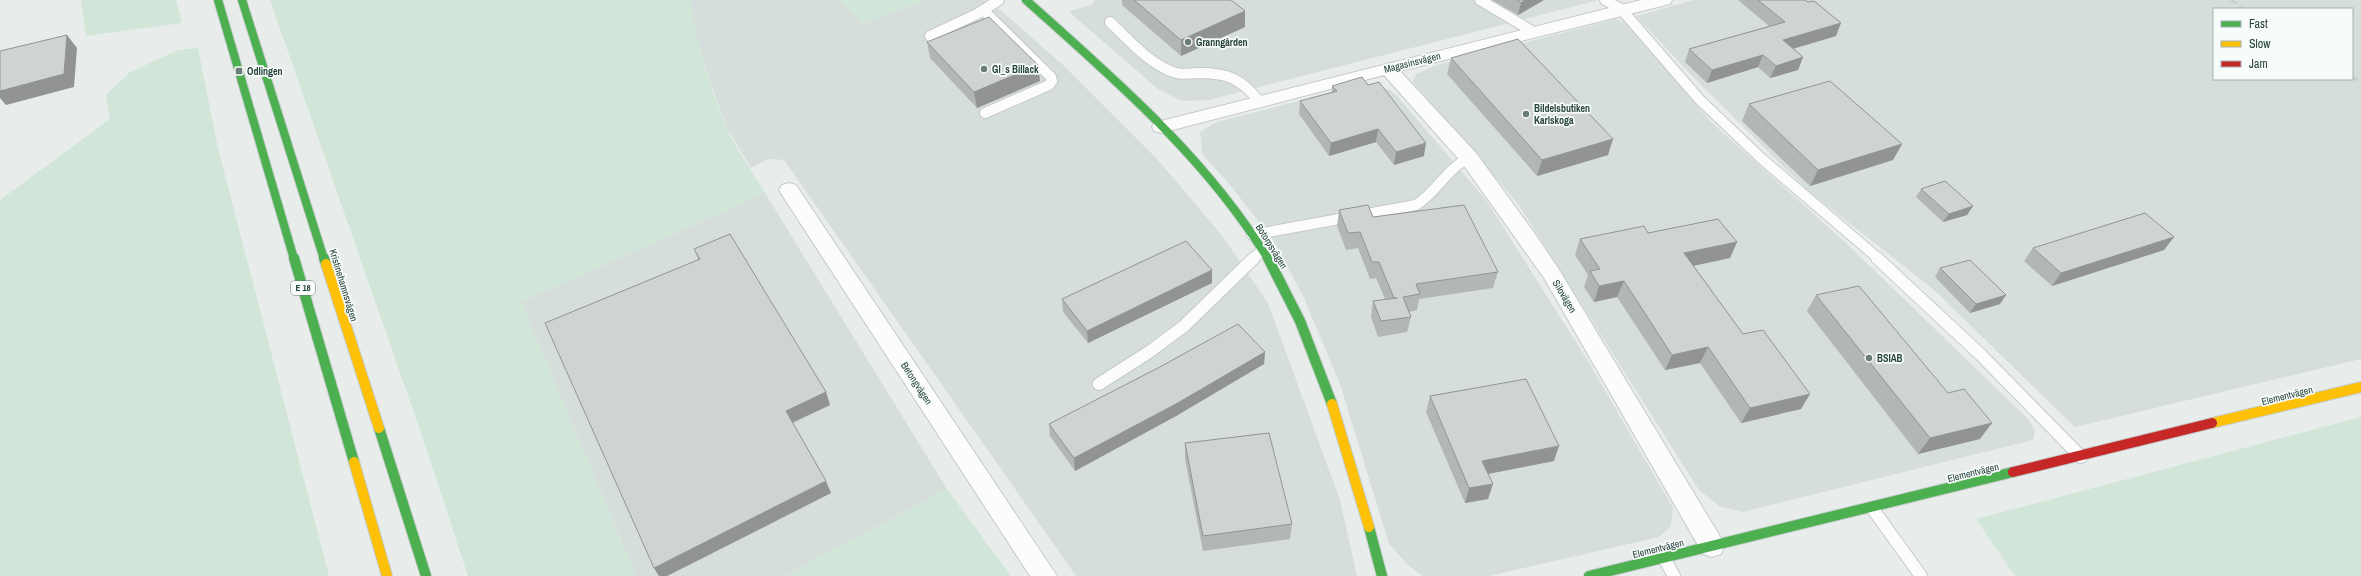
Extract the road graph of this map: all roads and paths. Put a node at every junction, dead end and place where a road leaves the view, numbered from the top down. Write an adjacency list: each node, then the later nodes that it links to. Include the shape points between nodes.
1 (218, 0): 27 (main road, E 18)
2 (242, 0): 28 (main road, Kristinehamnsvägen)
3 (998, 0): 9 (lane)
4 (1026, 0): 16 (main road, Botorpsvägen)
5 (1480, 0): 11 (lane)
6 (1605, 0): 8 (lane)
7 (1664, 0): 8 (street, Magasinsvägen)
8 (1621, 9): 11 (street, Magasinsvägen); 23 (lane, via 1700,100 1976,350)
9 (983, 10): 12 (lane); 15 (lane, via 1052,81 1049,85)
10 (1110, 22): 14 (lane, via 1166,68 1177,73 1213,73 1233,77 1244,82)
11 (1532, 31): 13 (street, Magasinsvägen)
12 (930, 36)
13 (1387, 68): 14 (street, Magasinsvägen); 17 (street, Silovägen)
14 (1259, 101): 16 (street, Magasinsvägen)
15 (985, 113)
16 (1161, 127): 19 (main road, Botorpsvägen, via 1206,172)
17 (1469, 158): 19 (lane, via 1455,163 1428,199 1416,206); 25 (street, Silovägen, via 1551,273)
18 (789, 190): 29 (street, Betongvägen)
19 (1252, 235): 20 (main road, Botorpsvägen)
20 (1262, 250): 21 (lane, via 1184,326); 30 (main road, Botorpsvägen, via 1308,337 1328,393)
21 (1099, 384)
22 (2361, 387): 23 (main road, Elementvägen)
23 (2081, 457): 24 (main road, Elementvägen)
24 (1872, 508): 25 (main road, Elementvägen); 33 (lane)
25 (1712, 546): 26 (main road, Elementvägen)
26 (1664, 558): 31 (main road, Elementvägen); 32 (lane)
27 (387, 576)
28 (426, 576)
29 (1044, 576)
30 (1382, 576)
31 (1589, 576)
32 (1674, 576)
33 (1921, 576)

